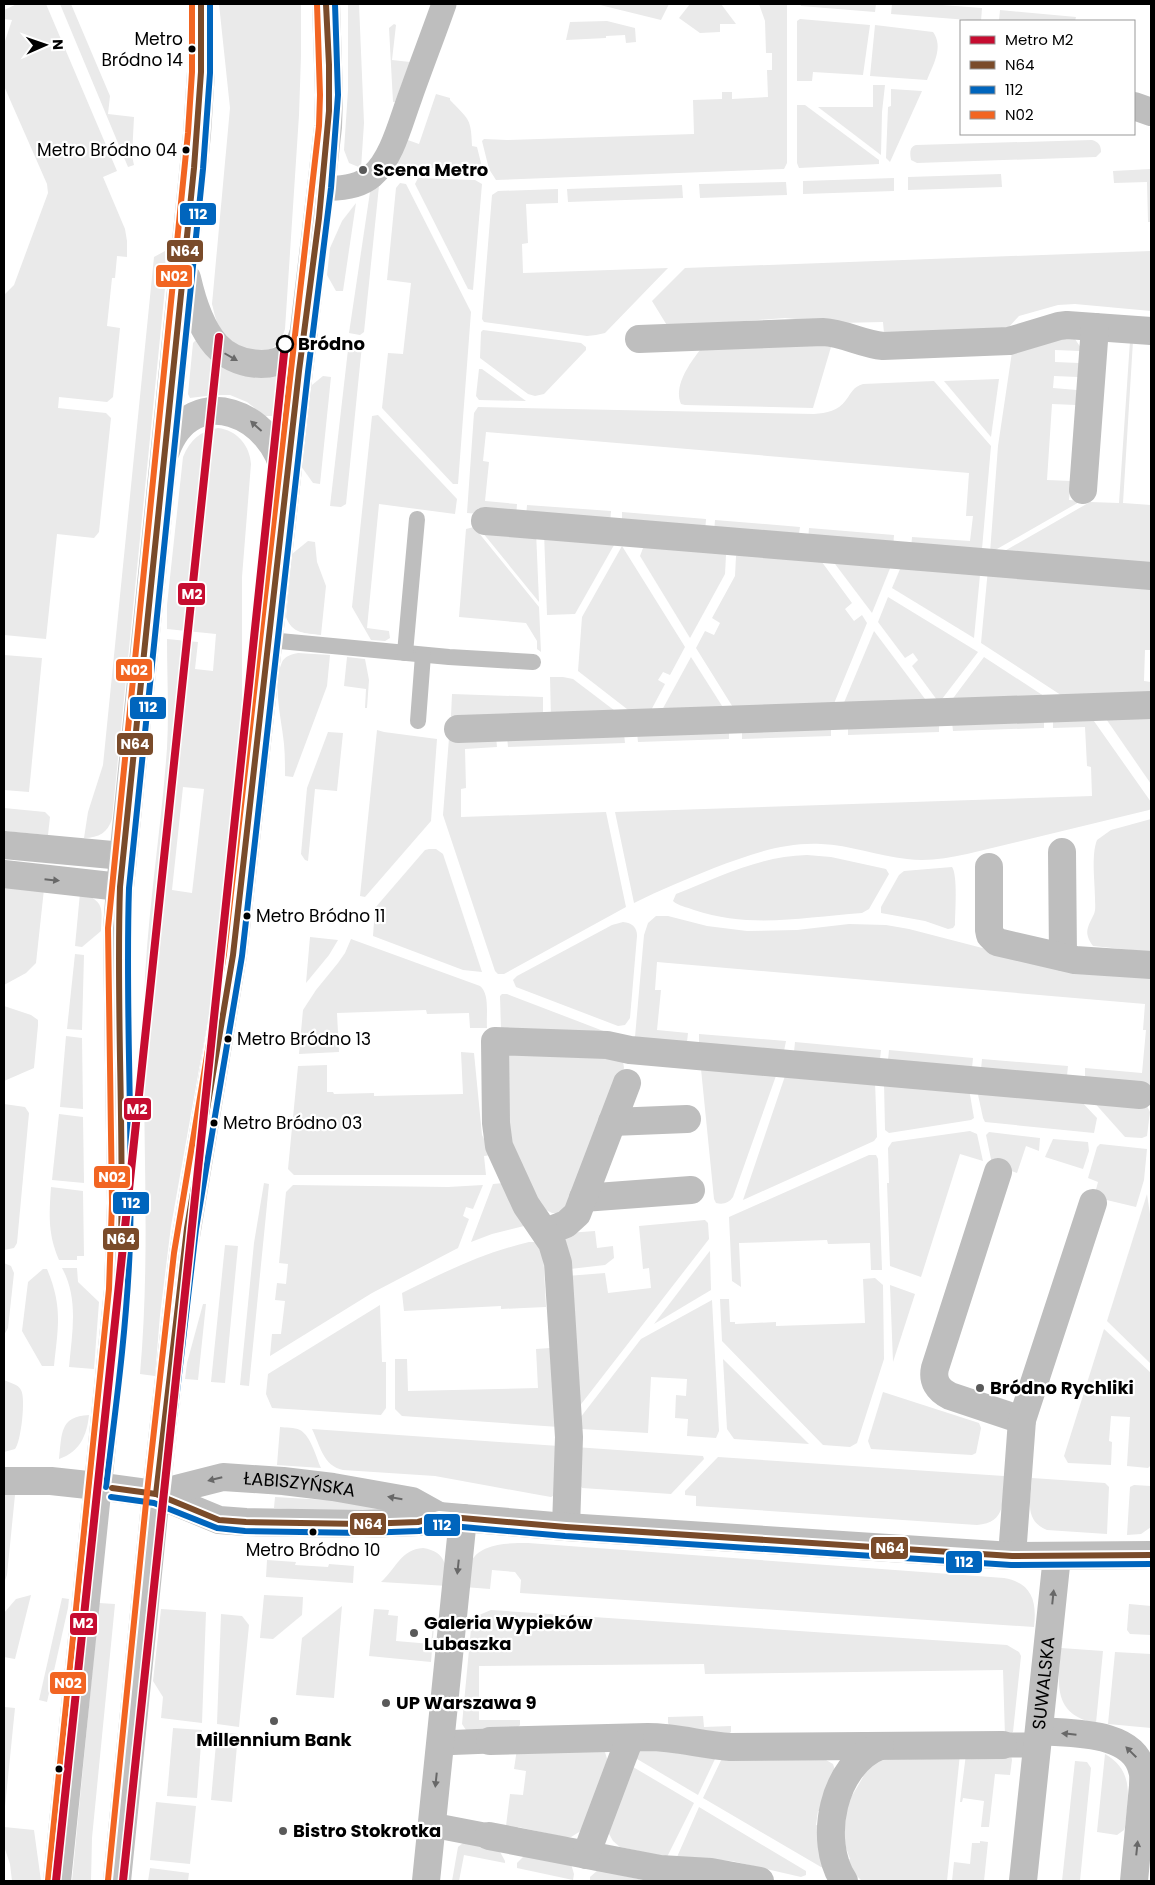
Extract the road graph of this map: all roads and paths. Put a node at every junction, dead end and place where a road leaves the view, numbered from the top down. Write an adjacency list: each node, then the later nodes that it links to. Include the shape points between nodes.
1 (201, 4): 7 (main road, via 200,104)
2 (326, 4): 6 (main road, via 329,95)
3 (444, 4): 6 (street, via 384,162 365,180 344,187)
4 (1135, 106): 5 (street)
5 (1151, 112)
6 (321, 188): 9 (main road)
7 (185, 252): 9 (main road, one-way to 9, via 188,284 201,319 216,345 231,358 250,364 279,361 296,349); 12 (main road)
8 (1095, 326): 10 (street); 11 (street, via 1058,326 1009,341 883,346 823,332); 14 (street)
9 (305, 328): 13 (main road)
10 (1151, 331)
11 (639, 338)
12 (164, 458): 13 (main road, one-way to 12, via 280,458 265,435 253,422 232,412 209,412 185,422 172,438); 27 (main road)
13 (286, 483): 18 (main road)
14 (1083, 490)
15 (417, 519): 19 (lane)
16 (485, 521): 17 (street)
17 (1151, 576)
18 (269, 640): 19 (lane); 45 (main road, via 234,955 185,1246)
19 (405, 653): 20 (lane)
20 (423, 655): 21 (lane); 23 (lane)
21 (533, 662)
22 (1151, 706): 24 (street)
23 (418, 721)
24 (458, 729)
25 (4, 845): 27 (street)
26 (1062, 852): 31 (street)
27 (123, 856): 30 (main road)
28 (989, 867): 31 (street, via 989,930 993,939 1000,944)
29 (4, 874): 30 (street, one-way to 30)
30 (120, 887): 44 (main road, via 117,960 121,1241)
31 (1062, 957): 32 (street)
32 (1151, 965)
33 (627, 1083): 36 (street)
34 (1146, 1096): 41 (street, via 630,1050 607,1045 495,1041 499,1146 526,1205)
35 (687, 1119): 36 (street)
36 (612, 1122): 39 (street)
37 (998, 1172): 42 (street, via 934,1379 940,1390 950,1396)
38 (691, 1190): 39 (street)
39 (583, 1198): 41 (street, via 574,1218)
40 (1093, 1203): 42 (street)
41 (546, 1232): 47 (street, via 560,1272 569,1437)
42 (1022, 1420): 49 (street)
43 (4, 1481): 44 (street, ŁABISZYŃSKA)
44 (97, 1486): 45 (street, ŁABISZYŃSKA); 61 (main road)
45 (156, 1494): 46 (street, ŁABISZYŃSKA, via 219,1520 363,1524); 46 (street, ŁABISZYŃSKA, one-way to 45, via 412,1501 333,1487 223,1477); 62 (main road)
46 (451, 1517): 47 (street, ŁABISZYŃSKA); 54 (street, one-way to 54)
47 (566, 1527): 49 (street, ŁABISZYŃSKA)
48 (1151, 1555): 50 (street, ŁABISZYŃSKA)
49 (1012, 1556): 50 (street, ŁABISZYŃSKA)
50 (1057, 1556): 52 (street, SUWALSKA, one-way to 50)
51 (630, 1738): 53 (street); 55 (street, via 667,1738 730,1747); 60 (street)
52 (1038, 1738): 56 (street); 57 (street, SUWALSKA, one-way to 52, via 1142,1770 1130,1749 1105,1738); 66 (street)
53 (490, 1741): 54 (street)
54 (440, 1743): 58 (street, one-way to 58)
55 (880, 1746): 56 (street); 65 (street, via 859,1758 851,1769 831,1815 831,1845)
56 (1003, 1746)
57 (1146, 1815): 67 (street, SUWALSKA, one-way to 57)
58 (432, 1825): 59 (street); 63 (street)
59 (489, 1836): 60 (street)
60 (586, 1855): 64 (street, via 660,1870 711,1872)
61 (57, 1881)
62 (117, 1881)
63 (426, 1881)
64 (760, 1881)
65 (844, 1881)
66 (1023, 1881)
67 (1134, 1881)

